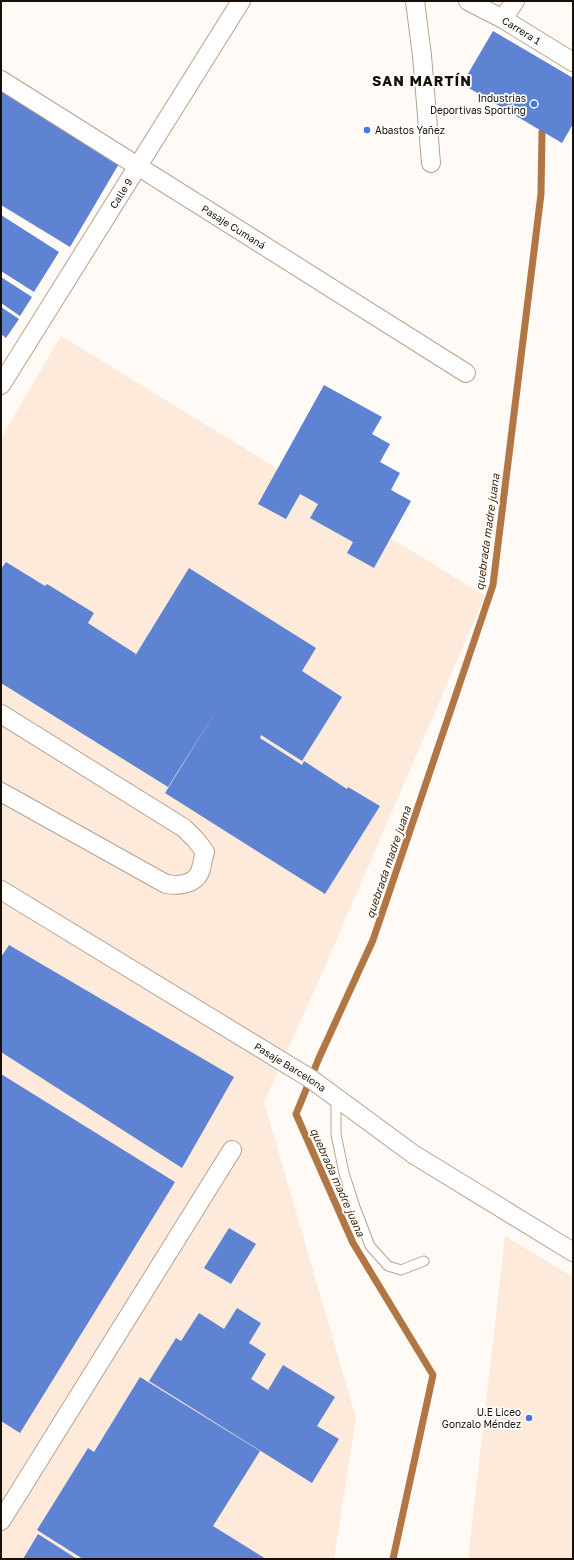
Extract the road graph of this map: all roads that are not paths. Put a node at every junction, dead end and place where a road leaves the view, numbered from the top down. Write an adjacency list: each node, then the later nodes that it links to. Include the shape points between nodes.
1 (241, 1): 9 (street, Calle 9)
2 (414, 1): 8 (street, via 422,56)
3 (468, 1): 5 (street, Carrera 1)
4 (515, 1): 5 (street)
5 (503, 19): 6 (street, Carrera 1)
6 (573, 62)
7 (1, 80): 9 (street, Pasaje Cumaná)
8 (431, 163)
9 (138, 165): 10 (street, Pasaje Cumaná); 11 (street, Calle 9)
10 (466, 373)
11 (1, 385)
12 (1, 714): 13 (street, via 184,828 204,852 200,873 189,882 178,886 166,884)
13 (1, 792)
14 (1, 890): 15 (street, Pasaje Barcelona, via 305,1075)
15 (336, 1098): 17 (street, Pasaje Barcelona, via 413,1154); 18 (lane, via 336,1134 344,1173 370,1246 388,1266 401,1270)
16 (232, 1150): 19 (street)
17 (573, 1252)
18 (424, 1261)
19 (1, 1521)

